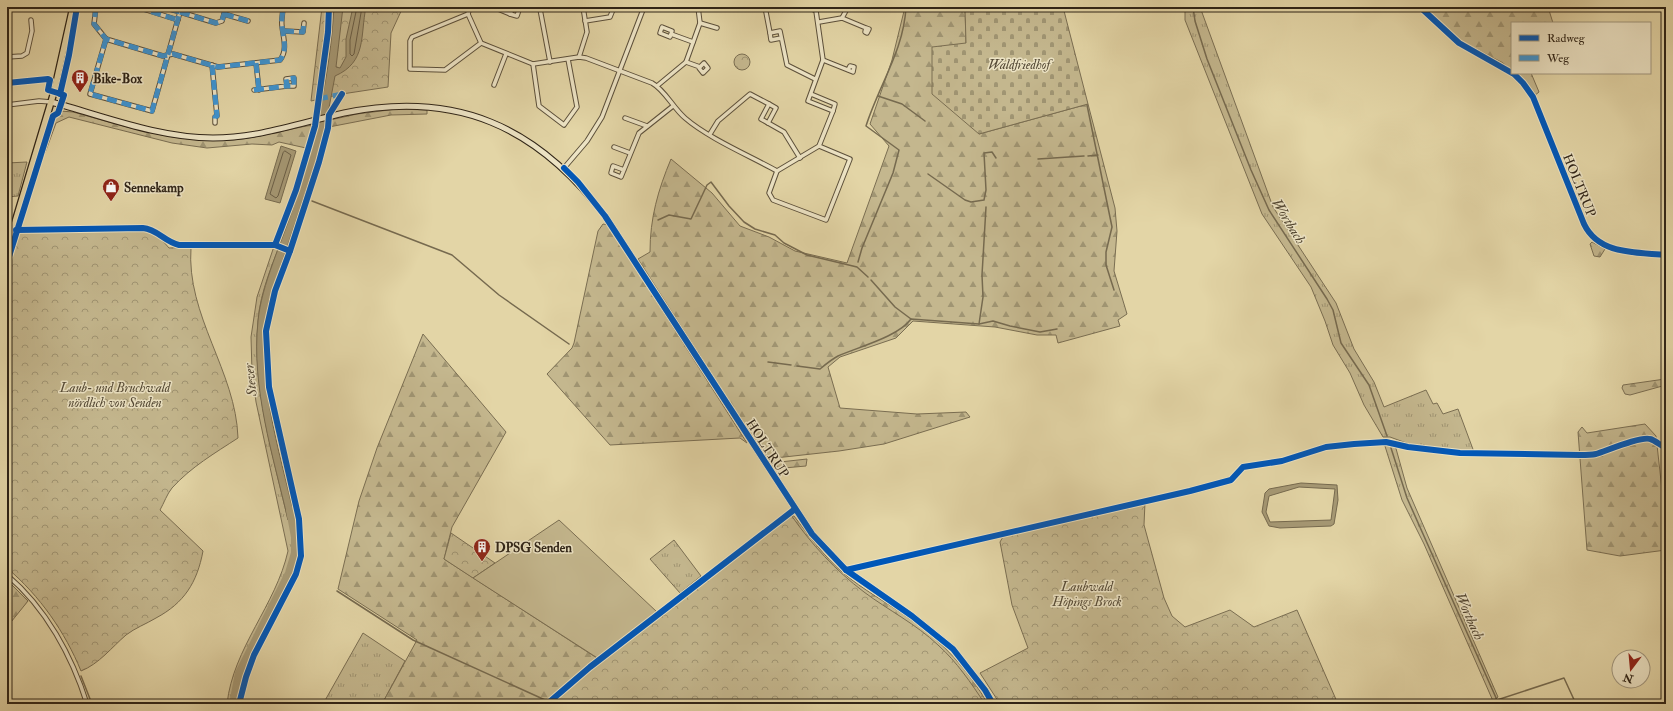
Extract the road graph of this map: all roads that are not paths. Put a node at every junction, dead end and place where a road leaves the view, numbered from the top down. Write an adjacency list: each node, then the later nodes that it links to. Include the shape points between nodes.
1 (73, 7): 64 (main road)
2 (96, 7): 38 (street, via 94,24)
3 (137, 7): 26 (street)
4 (170, 7): 20 (street)
5 (226, 7): 21 (street)
6 (283, 7): 34 (street)
7 (470, 7): 22 (street)
8 (493, 7): 23 (street)
9 (513, 7): 23 (street)
10 (520, 7): 23 (street, via 517,16)
11 (538, 7): 47 (street)
12 (583, 7): 28 (street)
13 (614, 7): 28 (street, via 610,17)
14 (644, 7): 54 (street)
15 (698, 7): 30 (street)
16 (765, 7): 35 (street)
17 (809, 7): 31 (street, via 816,11)
18 (848, 7): 24 (street)
19 (1420, 7): 55 (street, HOLTRUP, via 1459,44)
20 (180, 12): 21 (street, via 216,23 222,21); 26 (street)
21 (224, 14): 27 (street)
22 (468, 14): 40 (street); 40 (street, via 412,37 410,69 445,70)
23 (510, 14)
24 (842, 18): 31 (street); 33 (street)
25 (31, 20): 43 (street, via 32,31 27,53)
26 (178, 20): 42 (street)
27 (248, 21)
28 (585, 21): 44 (street, via 587,32)
29 (304, 22): 34 (street, via 303,32)
30 (700, 22): 32 (street); 39 (street)
31 (819, 22): 46 (street)
32 (717, 28)
33 (866, 28)
34 (284, 31): 49 (street, via 282,57 276,61)
35 (770, 33): 37 (street, via 780,31); 37 (street, via 771,40)
36 (671, 34): 39 (street)
37 (782, 38): 57 (street, via 787,65)
38 (106, 39): 42 (street); 42 (street, via 90,94 151,111)
39 (693, 42): 48 (street)
40 (480, 43): 41 (street)
41 (506, 54): 50 (street); 58 (street)
42 (167, 55): 51 (street, via 173,54)
43 (7, 57)
44 (579, 57): 45 (street); 54 (street)
45 (568, 58): 47 (street); 50 (street, via 577,106 564,124 539,106)
46 (823, 60): 53 (street); 57 (street)
47 (550, 62): 50 (street)
48 (686, 62): 52 (street); 60 (street)
49 (256, 63): 51 (street, via 224,67); 62 (street)
50 (533, 64)
51 (212, 65): 70 (street, via 217,116 214,117)
52 (700, 67)
53 (848, 70)
54 (620, 71): 60 (street); 78 (street, via 598,125)
55 (1511, 72)
56 (1513, 74): 82 (street, HOLTRUP, via 1532,97 1590,235 1602,245 1613,249)
57 (815, 79): 63 (street)
58 (494, 85)
59 (287, 86): 62 (street)
60 (657, 86): 67 (street)
61 (254, 90): 62 (street)
62 (259, 90)
63 (811, 94): 68 (street, via 835,104); 68 (street, via 808,102)
64 (51, 102): 66 (street, via 39,100); 78 (main road, HOLTRUP, via 156,131 193,137 240,136 368,109 426,107 458,112 508,130 532,143); 81 (main road)
65 (769, 104): 71 (street, via 776,108); 71 (street, via 761,120); 73 (street, via 750,94 718,121)
66 (7, 105)
67 (673, 106): 72 (street); 73 (street, via 686,119)
68 (833, 111): 74 (street)
69 (625, 118): 72 (street)
70 (215, 123)
71 (768, 123): 77 (street, via 784,132)
72 (647, 126): 76 (street, via 639,133)
73 (710, 134): 80 (street)
74 (818, 146): 77 (street); 80 (street, via 850,159 826,220 774,200 769,193)
75 (614, 147): 76 (street)
76 (630, 153): 79 (street)
77 (800, 158): 80 (street)
78 (564, 168): 85 (main road, HOLTRUP, via 605,216 812,534 846,570 912,616 952,649)
79 (624, 170)
80 (777, 171)
81 (7, 249)
82 (1666, 255)
83 (7, 575): 84 (street, via 24,591 54,631 77,674)
84 (87, 704)
85 (993, 704)

